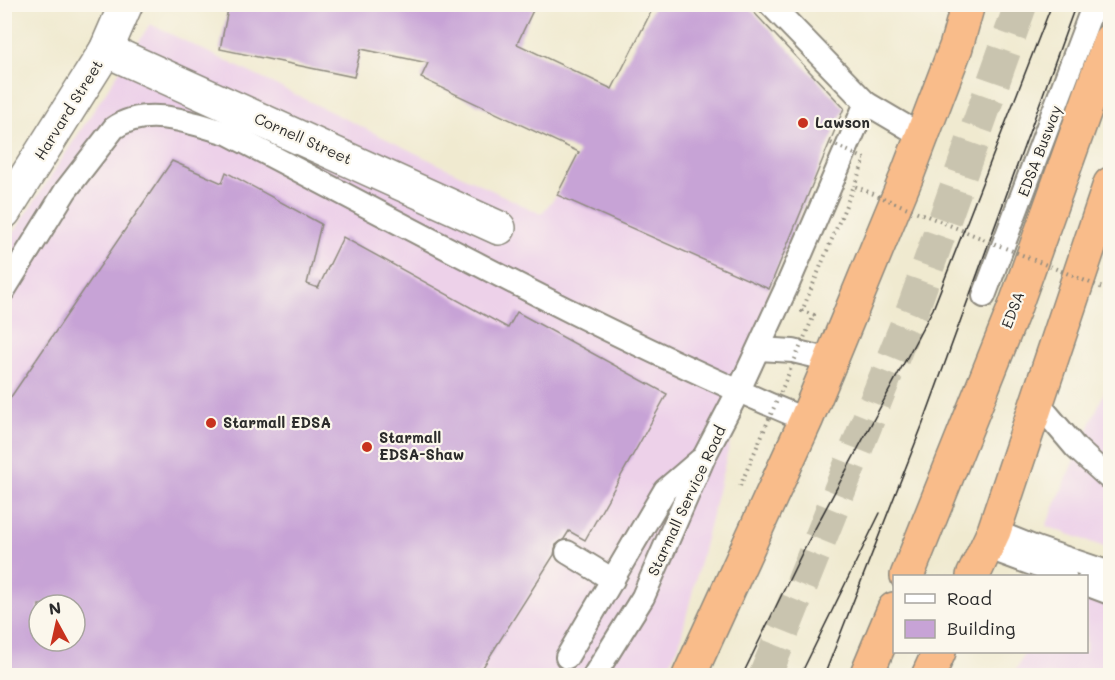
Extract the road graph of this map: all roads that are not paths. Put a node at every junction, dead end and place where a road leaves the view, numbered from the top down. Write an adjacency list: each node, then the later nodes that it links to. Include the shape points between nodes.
1 (126, 4): 6 (street, Harvard Street)
2 (770, 4): 7 (lane)
3 (968, 4): 8 (highway)
4 (1094, 4): 13 (lane, EDSA Busway)
5 (1110, 40): 24 (highway, EDSA, via 1014,309)
6 (106, 50): 10 (street, Harvard Street); 11 (street, Cornell Street)
7 (866, 102): 8 (lane); 14 (lane, Starmall Service Road, via 781,281)
8 (922, 136): 15 (highway)
9 (1110, 184): 17 (highway)
10 (4, 212)
11 (499, 228)
12 (4, 290): 16 (lane, via 66,190 114,128 138,116 176,119 227,133 558,304)
13 (984, 296)
14 (759, 349): 15 (lane, via 793,351); 16 (lane, Starmall Service Road)
15 (831, 360): 18 (highway)
16 (740, 390): 18 (lane); 19 (lane, Starmall Service Road)
17 (1037, 402): 20 (lane, via 1076,448); 22 (highway)
18 (806, 420): 33 (highway)
19 (704, 457): 26 (lane, via 665,490); 32 (lane, Starmall Service Road, via 643,597)
20 (1110, 479)
21 (567, 552): 26 (lane)
22 (984, 552): 23 (lane, via 1036,548); 25 (lane)
23 (1110, 573)
24 (907, 575)
25 (1062, 575)
26 (613, 580): 31 (lane)
27 (1088, 585): 28 (lane)
28 (1110, 593)
29 (893, 611): 34 (highway)
30 (938, 653): 35 (highway)
31 (567, 657)
32 (595, 674)
33 (689, 675)
34 (866, 675)
35 (928, 675)

